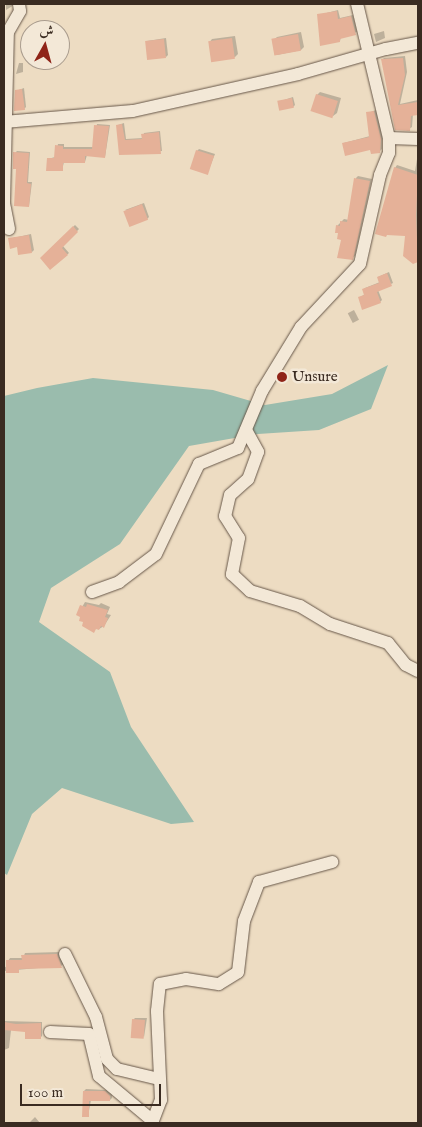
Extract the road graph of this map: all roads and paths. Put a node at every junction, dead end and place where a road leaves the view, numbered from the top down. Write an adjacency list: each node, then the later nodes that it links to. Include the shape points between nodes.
1 (20, 4): 5 (street, via 20,11 8,32)
2 (357, 4): 4 (street)
3 (418, 43): 4 (street)
4 (369, 55): 5 (street, via 133,111); 6 (street)
5 (5, 121): 8 (street, via 4,202)
6 (389, 138): 7 (street); 9 (street, via 389,153 380,175 360,264 301,328 262,391)
7 (418, 139)
8 (9, 229)
9 (246, 430): 10 (street, via 238,448 199,464 156,554 119,582); 11 (street, via 258,452 248,479 230,495 225,516 239,538 232,574 250,591 300,606 330,624 388,643 406,665)
10 (92, 592)
11 (418, 671)
12 (332, 862): 15 (street, via 258,882 244,921 238,972 219,984 186,979 160,984 157,1011)
13 (65, 954): 15 (street, via 96,1017 107,1059 117,1070)
14 (50, 1032): 16 (street, via 89,1034 99,1076)
15 (159, 1079): 16 (street, via 161,1100)
16 (152, 1122)

